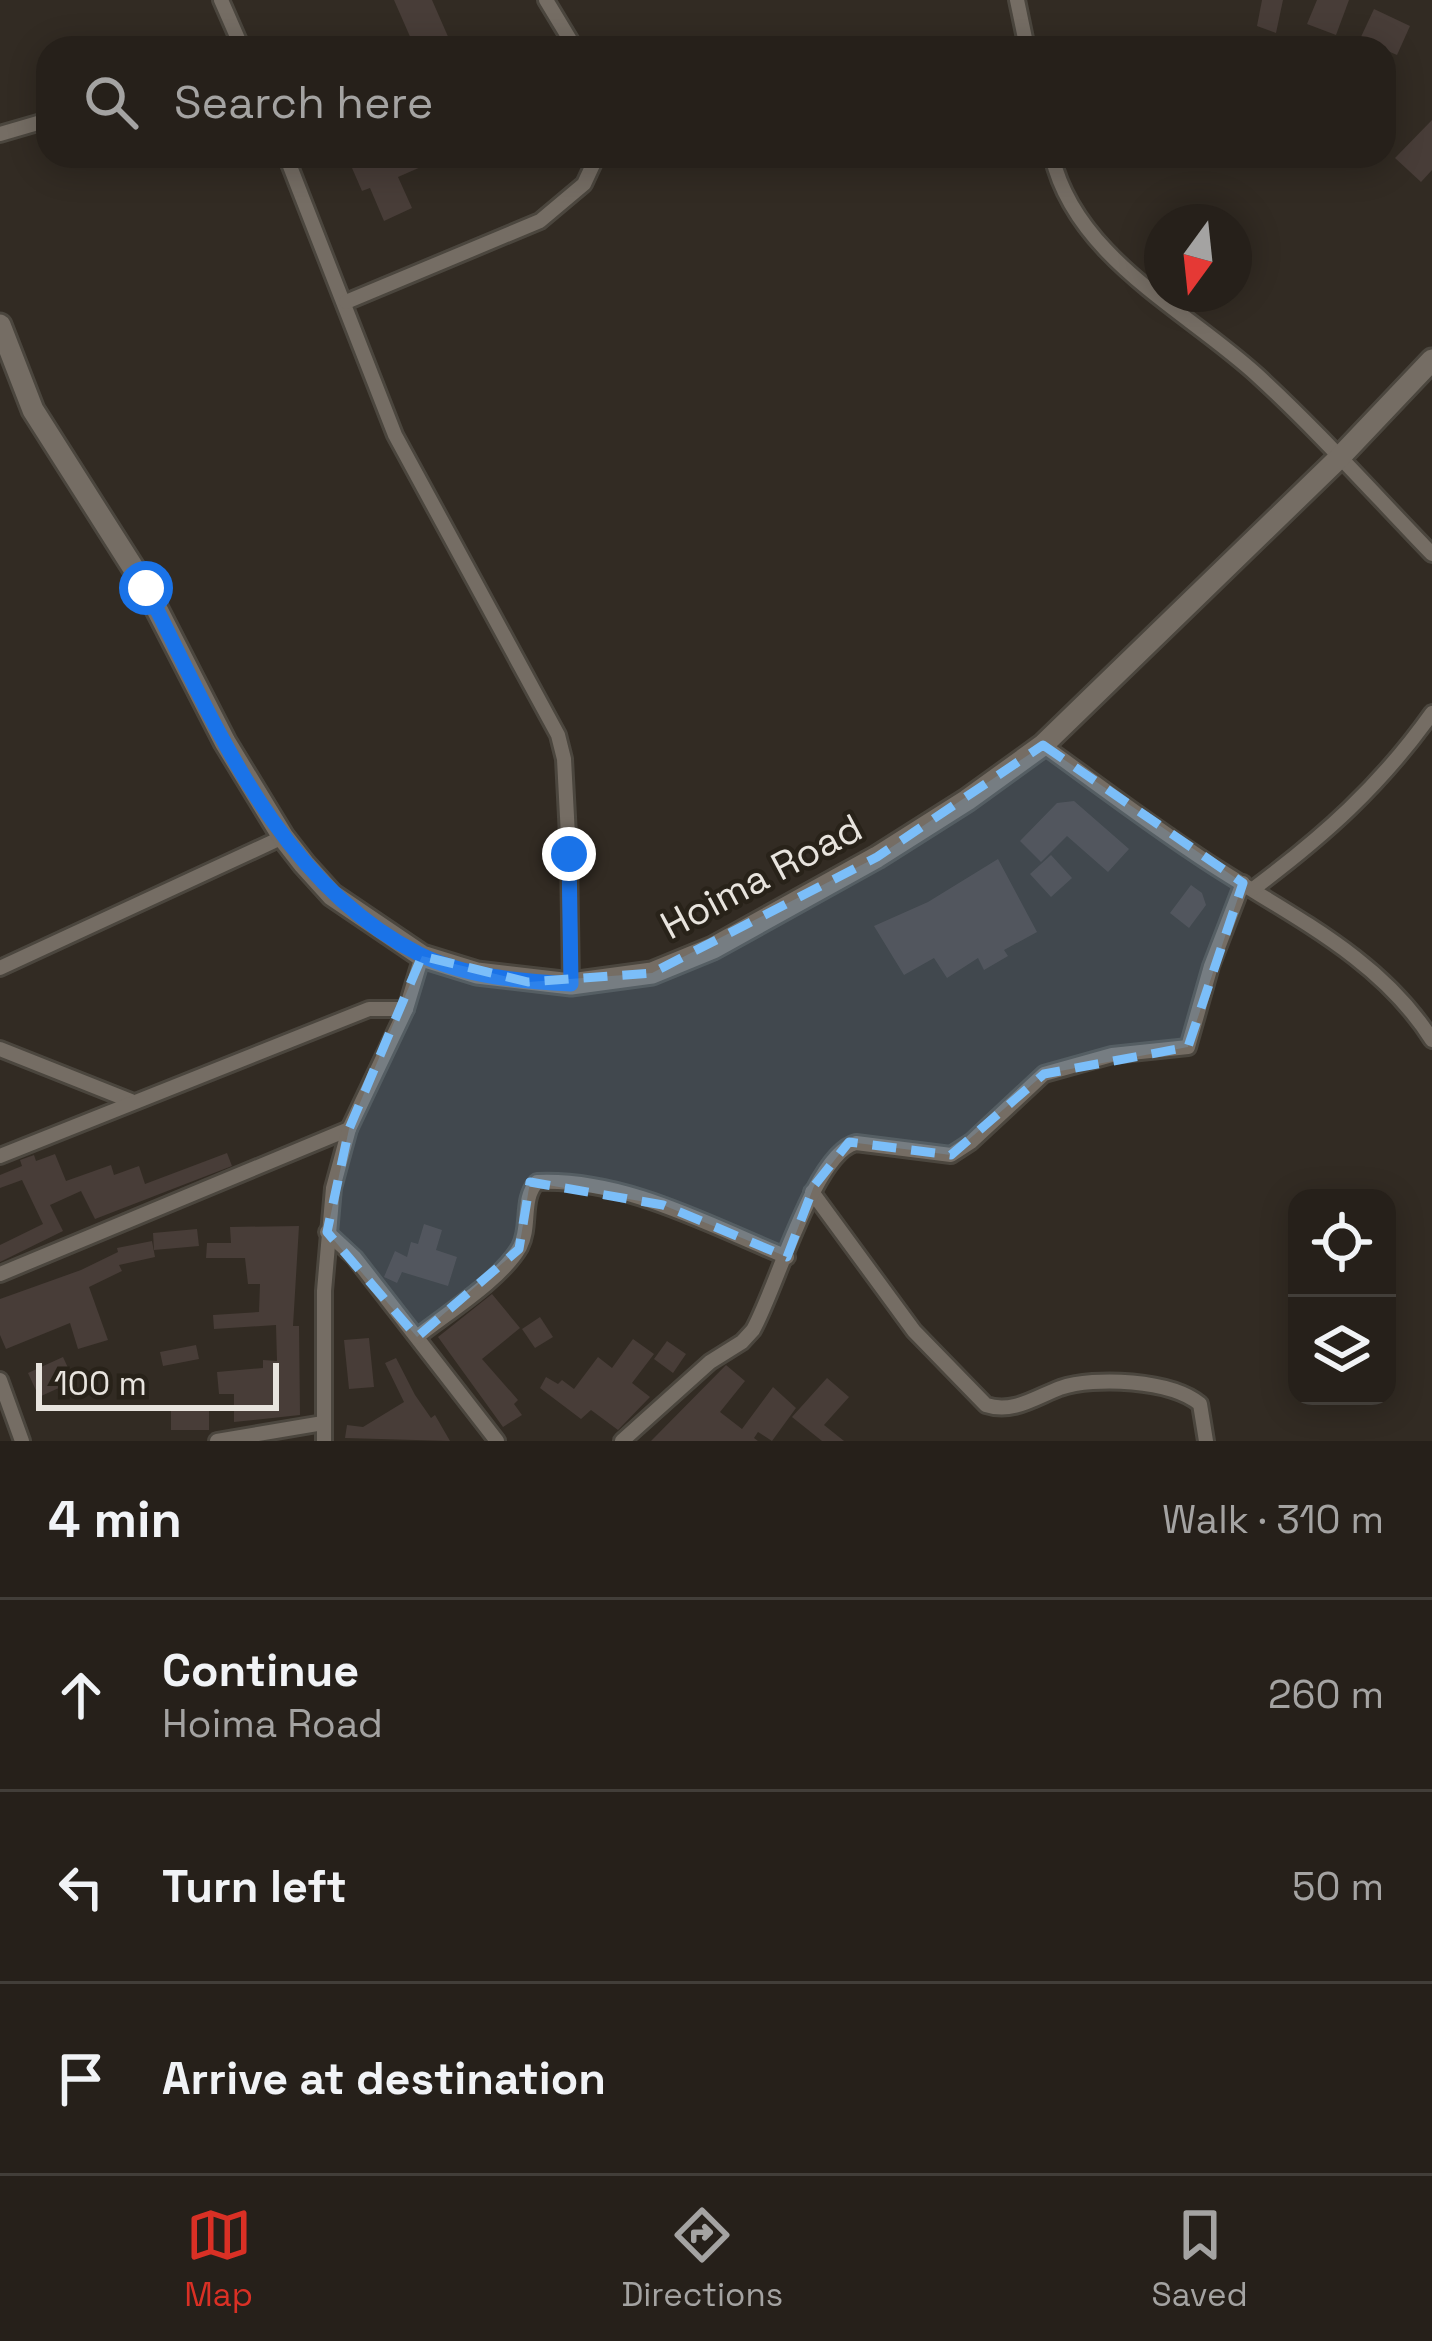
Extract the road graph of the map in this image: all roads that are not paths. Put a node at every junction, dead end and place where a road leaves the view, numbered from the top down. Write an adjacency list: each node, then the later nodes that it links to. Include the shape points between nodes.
1 (221, 0): 4 (street)
2 (546, 0): 5 (street)
3 (1017, 0): 6 (street)
4 (232, 36)
5 (568, 36)
6 (1024, 36)
7 (36, 124): 8 (street)
8 (0, 134)
9 (291, 168): 12 (street)
10 (591, 168): 12 (street, via 584,184 540,221)
11 (1056, 168): 15 (street, via 1070,207 1095,238 1258,376)
12 (346, 302): 23 (street, via 416,479 558,735)
13 (0, 325): 19 (main road, Hoima Road, via 33,410 146,588)
14 (1432, 360): 15 (main road, Hoima Road)
15 (1339, 458): 16 (street); 18 (main road, Hoima Road)
16 (1432, 554)
17 (1432, 713): 20 (street, via 1354,809)
18 (1043, 745): 20 (street); 23 (main road, Hoima Road, via 877,856 712,948 652,973)
19 (283, 837): 21 (main road, Hoima Road, via 332,896); 22 (street)
20 (1248, 886): 25 (street, via 1392,987); 30 (street, via 1210,966 1186,1048 1112,1055 1043,1074 951,1155 848,1145)
21 (422, 956): 23 (main road, Hoima Road, via 477,974); 24 (street)
22 (0, 968)
23 (571, 984)
24 (406, 1010): 27 (street, via 369,1009); 28 (street)
25 (1432, 1040)
26 (0, 1048): 27 (street)
27 (131, 1100): 29 (street)
28 (349, 1129): 31 (street); 33 (street)
29 (0, 1156)
30 (812, 1192): 32 (street); 42 (street, via 914,1331 986,1406 1015,1406 1091,1380 1173,1391 1200,1404)
31 (327, 1232): 34 (street); 36 (street)
32 (787, 1257): 34 (street, via 662,1204 537,1182 519,1249); 41 (street, via 750,1334)
33 (0, 1274)
34 (417, 1337): 40 (street)
35 (0, 1380): 37 (street)
36 (323, 1423): 38 (street); 39 (street)
37 (22, 1441)
38 (217, 1441)
39 (324, 1441)
40 (496, 1441)
41 (622, 1441)
42 (1206, 1441)

